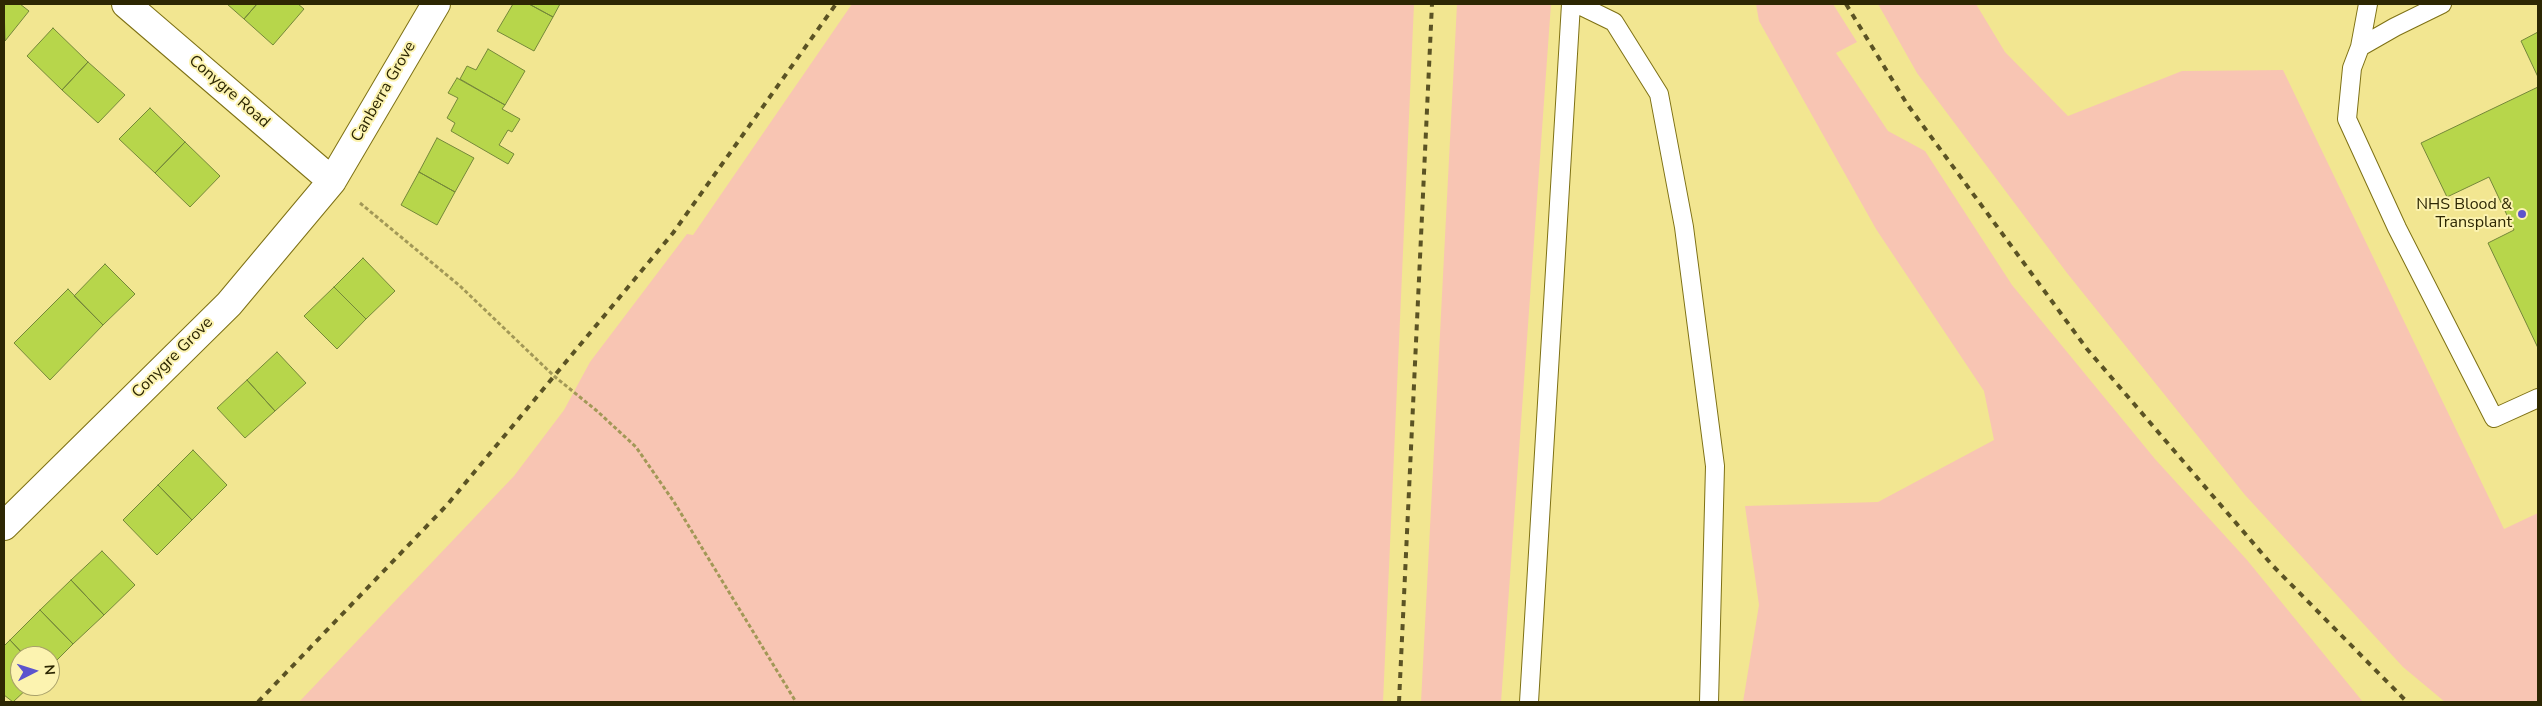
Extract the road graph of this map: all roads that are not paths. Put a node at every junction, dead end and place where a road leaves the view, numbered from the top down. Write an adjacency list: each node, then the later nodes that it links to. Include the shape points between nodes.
1 (126, 4): 8 (street, Conygre Road)
2 (436, 4): 8 (street, Canberra Grove)
3 (1571, 4): 11 (lane)
4 (1576, 4): 12 (lane, via 1614,22 1659,94 1684,227 1715,466)
5 (2368, 4): 7 (lane)
6 (2442, 4): 7 (lane)
7 (2360, 47): 9 (lane, via 2352,68 2347,119 2406,245 2494,418)
8 (332, 181): 10 (street, Conygre Grove, via 229,304)
9 (2538, 398)
10 (4, 526)
11 (1528, 702)
12 (1709, 702)

